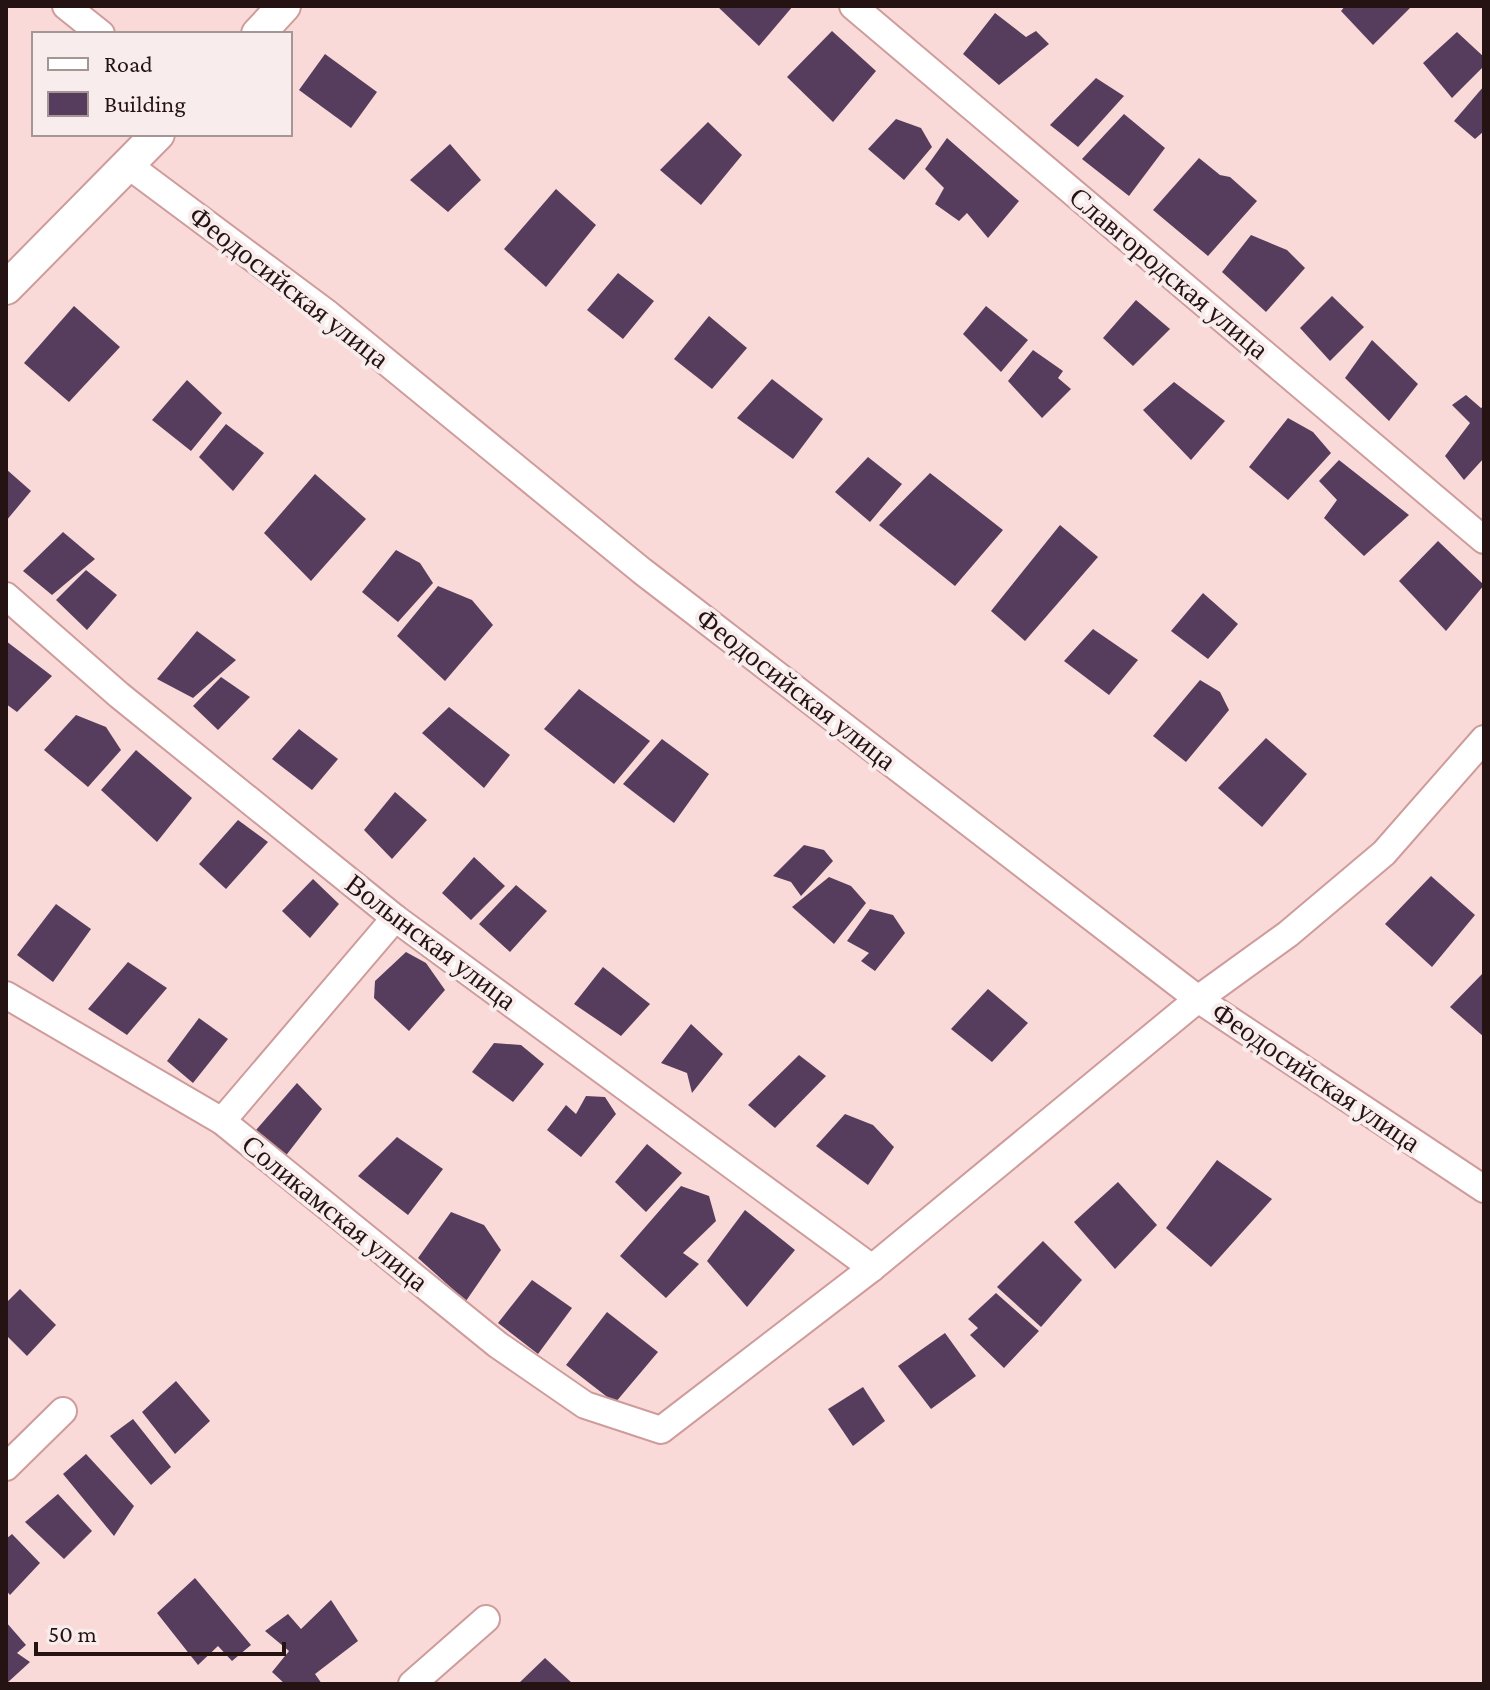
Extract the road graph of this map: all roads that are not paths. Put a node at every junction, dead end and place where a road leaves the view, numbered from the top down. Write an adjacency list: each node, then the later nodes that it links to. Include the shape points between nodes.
1 (66, 6): 4 (street)
2 (284, 6): 5 (street)
3 (853, 6): 9 (street, Славгородская улица)
4 (98, 32)
5 (260, 32)
6 (156, 136): 7 (street)
7 (128, 165): 8 (street); 14 (street, Феодосийская улица, via 328,314 642,571)
8 (6, 288)
9 (1484, 540)
10 (6, 596): 12 (street, Волынская улица, via 119,695)
11 (1484, 739): 14 (street, via 1384,853 1288,934)
12 (395, 918): 15 (street); 17 (street, Волынская улица)
13 (6, 995): 15 (street, Соликамская улица)
14 (1198, 999): 16 (street, Феодосийская улица); 17 (street)
15 (222, 1121): 17 (street, Соликамская улица, via 498,1345 585,1405 661,1430)
16 (1484, 1189)
17 (872, 1268)
18 (63, 1411): 19 (street)
19 (6, 1467)
20 (486, 1619): 21 (street)
21 (412, 1684)

